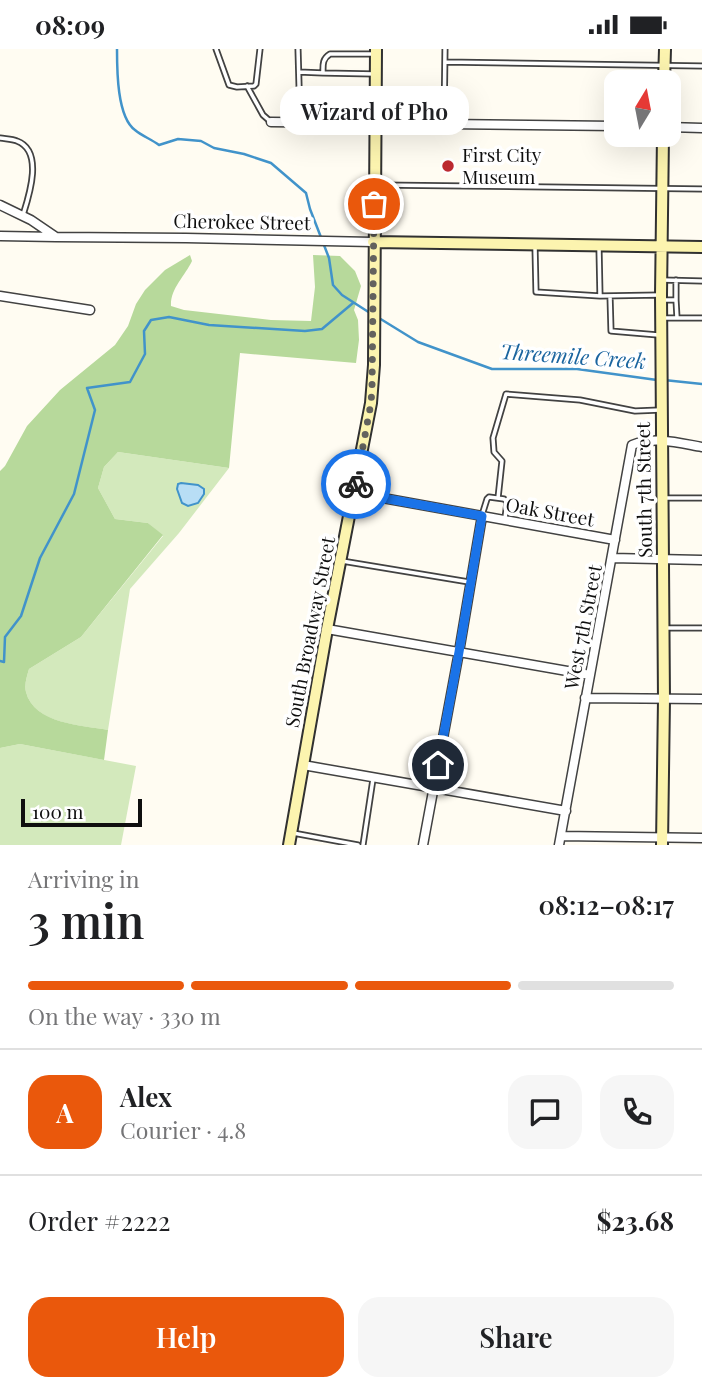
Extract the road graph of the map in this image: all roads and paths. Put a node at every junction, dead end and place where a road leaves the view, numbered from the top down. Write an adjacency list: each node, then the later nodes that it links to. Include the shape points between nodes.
1 (216, 49): 14 (lane, via 229,85)
2 (260, 49): 14 (lane, via 256,84)
3 (298, 49): 11 (lane)
4 (445, 49): 7 (lane)
5 (665, 49): 8 (street)
6 (376, 51): 12 (lane, via 330,54 323,62); 13 (street, South Broadway Street)
7 (444, 62): 8 (lane); 18 (lane)
8 (664, 66): 9 (lane); 10 (street)
9 (702, 66)
10 (664, 70)
11 (299, 72): 12 (lane); 16 (lane)
12 (323, 73): 13 (lane)
13 (375, 74): 17 (street, South Broadway Street)
14 (247, 86): 15 (lane)
15 (271, 122): 16 (street)
16 (300, 123): 17 (street)
17 (375, 123): 18 (street); 24 (street, South Broadway Street)
18 (444, 124): 19 (street)
19 (604, 126)
20 (681, 127): 21 (street)
21 (702, 128)
22 (0, 138): 28 (lane, via 18,141 32,156)
23 (663, 147): 25 (street, South 7th Street)
24 (374, 185): 25 (lane); 31 (street, South Broadway Street)
25 (662, 188): 26 (lane); 34 (street, South 7th Street)
26 (702, 189)
27 (0, 205): 28 (street)
28 (23, 216): 29 (street)
29 (56, 237): 30 (street, Cherokee Street); 31 (street, Cherokee Street)
30 (1, 239)
31 (373, 242): 32 (street, Cherokee Street); 52 (street, South Broadway Street, via 371,403)
32 (535, 245): 33 (street, Cherokee Street); 40 (lane, via 536,292)
33 (599, 246): 34 (street, Cherokee Street); 40 (lane)
34 (662, 246): 35 (street, Cherokee Street); 36 (street, South 7th Street)
35 (702, 247)
36 (661, 279): 37 (lane); 42 (street, South 7th Street)
37 (676, 280): 38 (lane); 43 (lane)
38 (702, 281)
39 (0, 296): 44 (street)
40 (600, 296): 41 (lane)
41 (610, 296): 42 (lane); 48 (lane, via 611,331)
42 (661, 298): 43 (lane); 45 (street, South 7th Street)
43 (676, 300): 46 (lane)
44 (90, 310)
45 (660, 318): 46 (lane); 48 (street, South 7th Street)
46 (677, 318): 47 (lane)
47 (702, 318)
48 (660, 340): 49 (street, South 7th Street)
49 (660, 407): 50 (street, South 7th Street); 53 (lane, via 635,411 580,400 506,394 493,438 494,451 502,461)
50 (661, 441): 51 (street); 54 (street, South 7th Street); 58 (street, West 7th Street, via 632,445)
51 (702, 447)
52 (355, 493): 56 (street, Oak Street); 62 (street, South Broadway Street)
53 (498, 498): 56 (lane, via 487,499); 57 (lane, via 508,502)
54 (662, 498): 55 (lane); 60 (street, South 7th Street)
55 (702, 499)
56 (482, 516): 57 (street, Oak Street); 63 (street)
57 (505, 520): 58 (street, Oak Street)
58 (615, 540): 59 (street, West 7th Street)
59 (612, 558): 60 (street); 68 (street, West 7th Street)
60 (663, 560): 61 (street); 64 (street, South 7th Street)
61 (702, 560)
62 (341, 561): 63 (lane); 66 (street, South Broadway Street)
63 (471, 583): 67 (street)
64 (663, 628): 65 (lane); 70 (street, South 7th Street)
65 (702, 628)
66 (327, 629): 67 (street); 72 (street, South Broadway Street)
67 (459, 652): 68 (street); 74 (street)
68 (590, 675): 69 (street, West 7th Street)
69 (585, 698): 70 (street); 75 (street, West 7th Street)
70 (664, 699): 71 (street); 79 (street, South 7th Street)
71 (702, 699)
72 (303, 765): 73 (street); 76 (street, South Broadway Street)
73 (374, 777): 74 (street); 81 (lane)
74 (434, 788): 75 (street); 82 (street)
75 (566, 811): 77 (street, West 7th Street)
76 (291, 833): 80 (street, South Broadway Street); 81 (lane)
77 (561, 835): 79 (street); 83 (street, West 7th Street)
78 (702, 838): 79 (street)
79 (662, 842)
80 (289, 845)
81 (360, 845)
82 (423, 845)
83 (559, 845)

